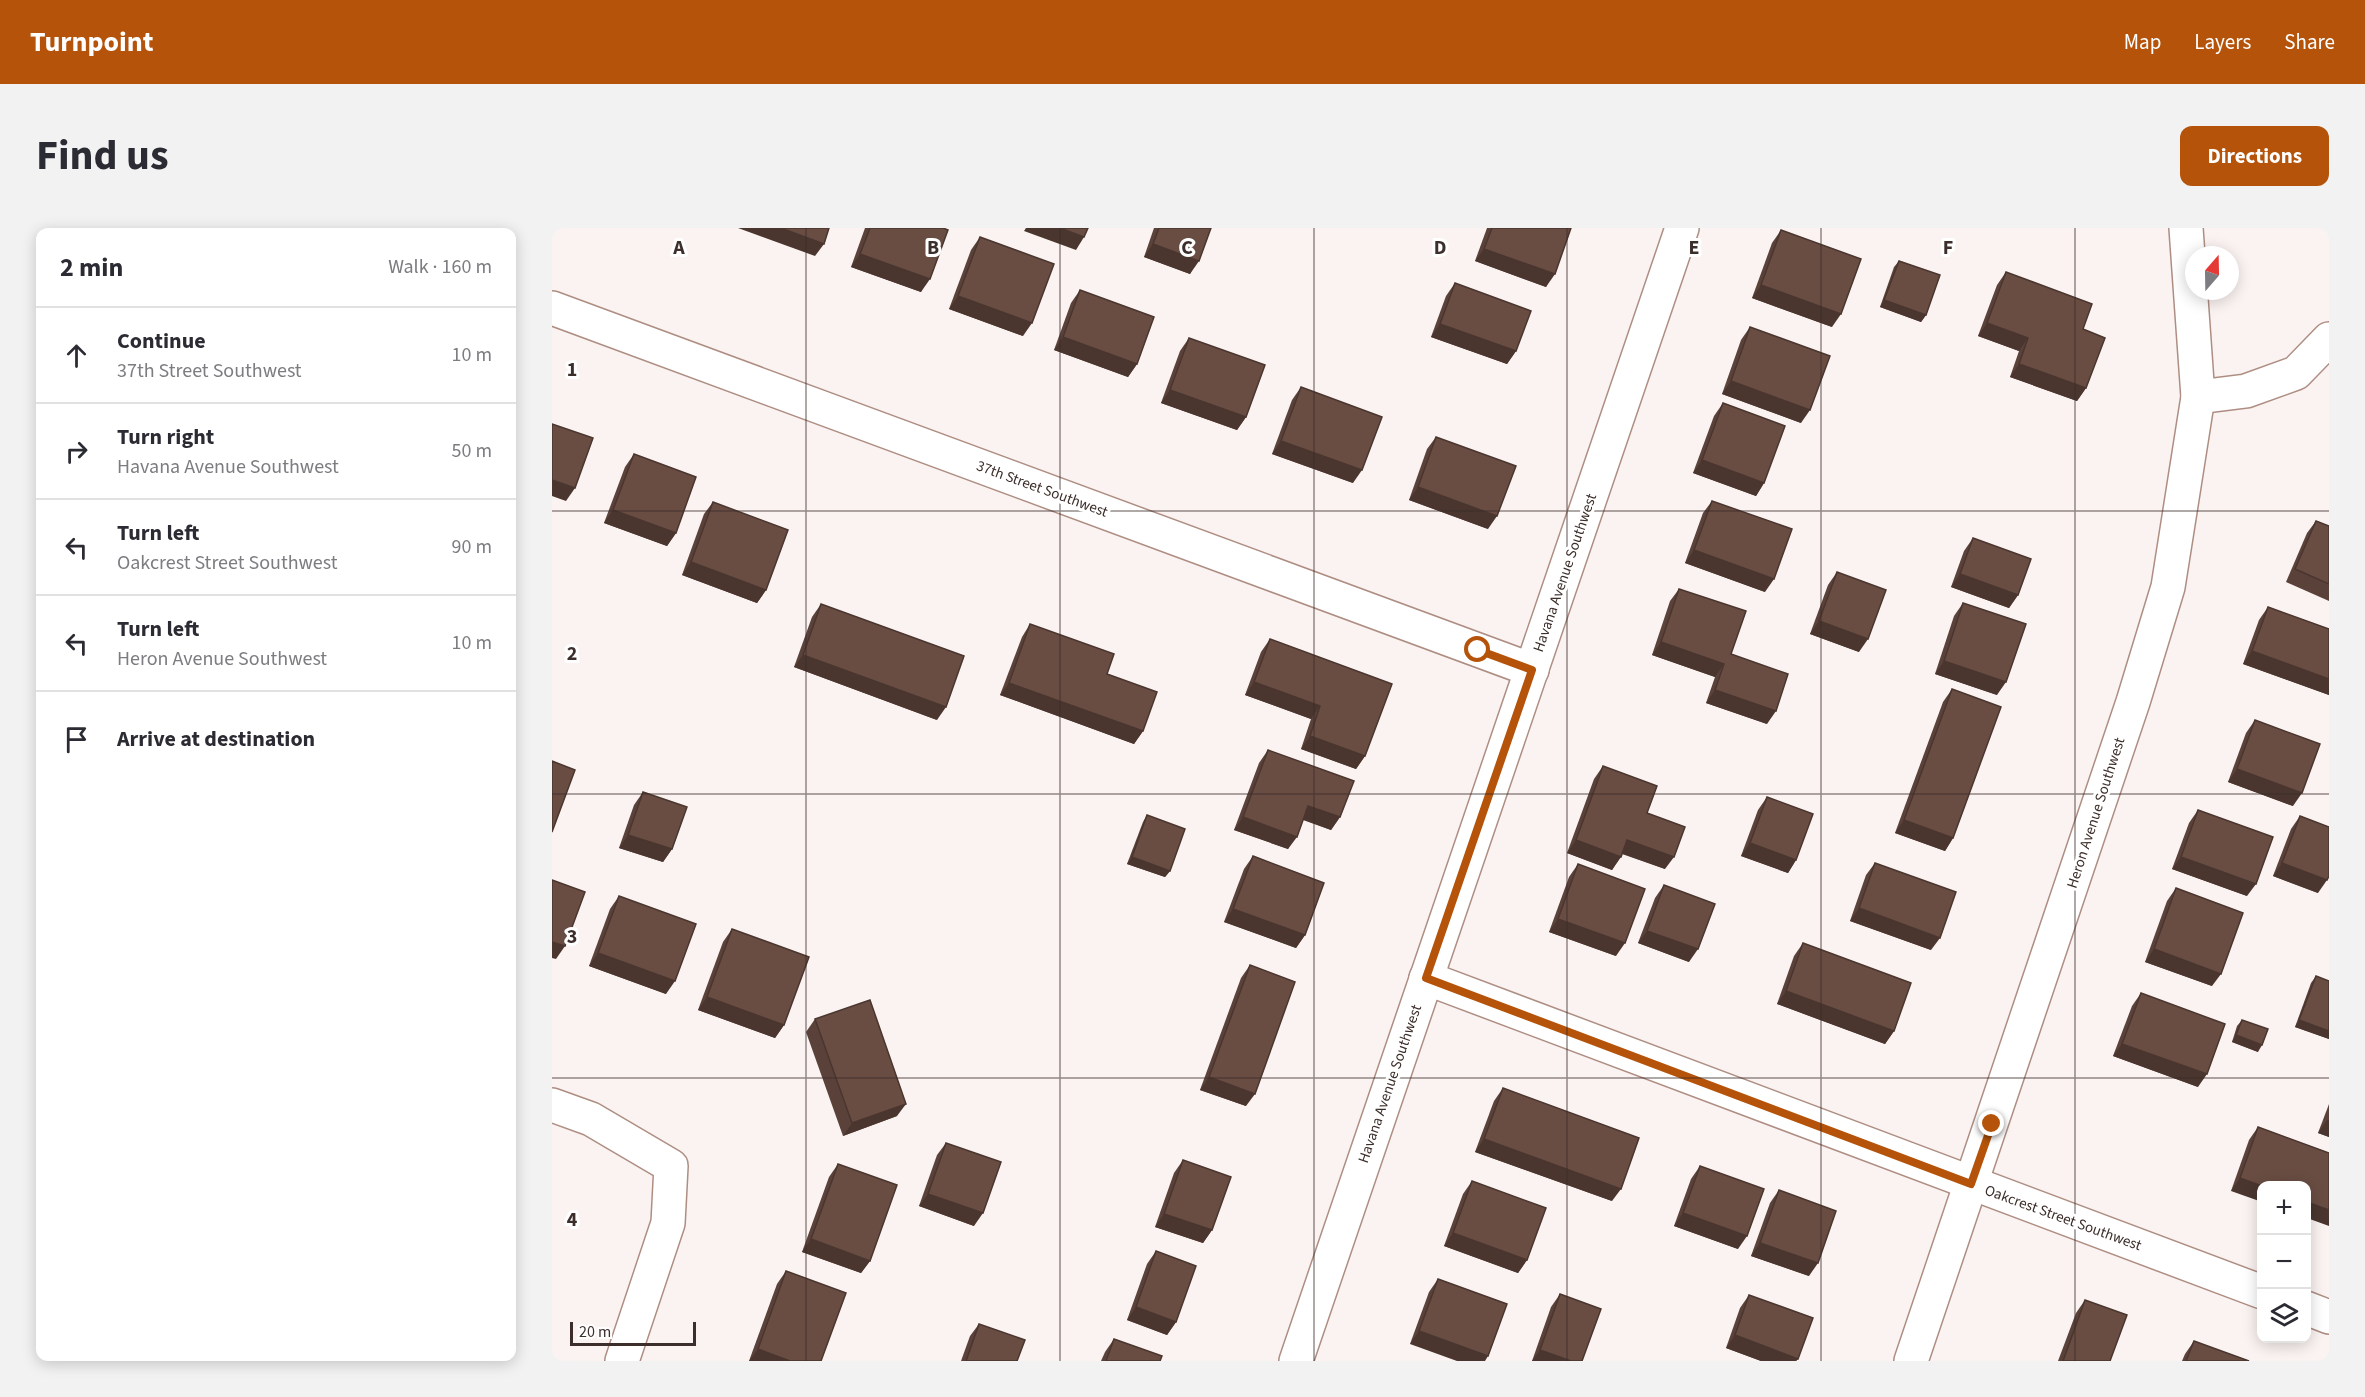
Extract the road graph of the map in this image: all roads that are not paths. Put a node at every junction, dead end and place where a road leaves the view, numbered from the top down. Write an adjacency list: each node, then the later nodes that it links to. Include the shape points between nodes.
1 (1682, 228): 6 (street, Havana Avenue Southwest)
2 (2186, 228): 5 (street, Heron Avenue Southwest)
3 (552, 308): 6 (street, 37th Street Southwest)
4 (2329, 339): 5 (street, via 2296,373 2246,391)
5 (2198, 397): 9 (street, Heron Avenue Southwest, via 2168,587)
6 (1532, 670): 7 (street, Havana Avenue Southwest)
7 (1426, 978): 9 (street, Oakcrest Street Southwest); 14 (street, Havana Avenue Southwest)
8 (552, 1105): 13 (street, via 591,1119 670,1166 668,1223)
9 (1971, 1184): 10 (street, Oakcrest Street Southwest); 15 (street, Heron Avenue Southwest)
10 (2257, 1290)
11 (2311, 1310): 12 (street)
12 (2329, 1317)
13 (622, 1361)
14 (1296, 1361)
15 (1911, 1361)

